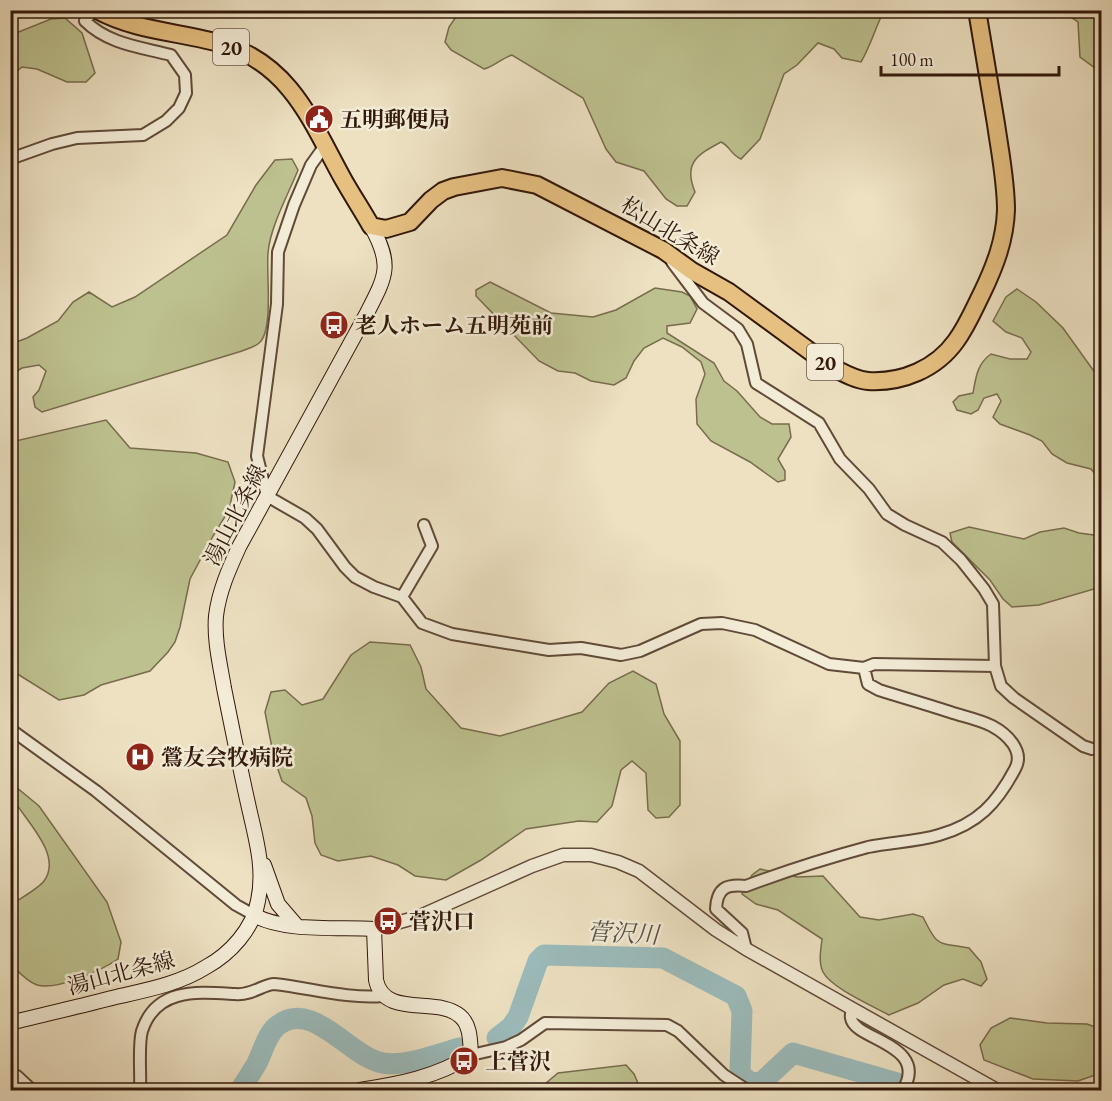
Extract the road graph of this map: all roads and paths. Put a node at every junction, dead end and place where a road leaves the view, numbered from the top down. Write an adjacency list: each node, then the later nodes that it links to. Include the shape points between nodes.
1 (93, 10): 5 (street, via 85,21 97,33 171,55 185,75 186,93 178,108 143,135 77,138)
2 (98, 10): 4 (main road, 20, via 138,26 224,45 260,61 291,88)
3 (977, 10): 9 (main road, 松山北条線 / 20, via 1005,179 1004,229 996,263 970,318 955,342 936,361 916,374 892,380 866,381 848,375)
4 (326, 144): 7 (main road, 20); 10 (street, via 311,165 278,252 277,304 257,456)
5 (10, 159)
6 (400, 225): 7 (main road, via 386,229); 8 (main road, via 387,237); 9 (main road, 松山北条線 / 20, via 410,222 443,191 502,178 537,185)
7 (371, 226): 8 (main road, 湯山北条線)
8 (383, 248): 10 (main road, 湯山北条線, via 386,264 378,292)
9 (663, 250): 13 (street, via 703,303 738,329 747,344 756,383 819,423 840,459 887,514 942,542 966,567 993,604)
10 (267, 496): 12 (street, via 305,518 356,577); 17 (main road, 湯山北条線, via 224,581 216,616 217,645 236,750)
11 (424, 525): 12 (street, via 432,546)
12 (402, 597): 14 (street, via 422,623 433,628 549,650 581,648 621,655 640,651 701,624 722,623 755,630 829,664)
13 (995, 666): 14 (street, via 874,664); 16 (street, via 1001,686 1014,698)
14 (864, 668): 21 (street, via 868,684 879,690 993,726 1011,740 1018,751 1018,764 992,806 958,828 938,836 849,852 721,891 716,909 742,933)
15 (10, 729): 18 (street)
16 (1092, 749)
17 (261, 857): 18 (main road, 湯山北条線, via 261,885); 19 (main road, 湯山北条線, via 278,904)
18 (254, 915): 19 (main road, via 265,922); 24 (main road, 湯山北条線, via 222,956 190,975 165,986)
19 (296, 925): 20 (main road)
20 (374, 929): 21 (street, via 418,917 563,855 591,855 639,871); 22 (main road, via 376,981)
21 (746, 949): 23 (street)
22 (383, 996): 25 (main road, via 460,1016 470,1034); 29 (street, via 271,984 238,995 186,993 168,999 148,1018 142,1032)
23 (852, 1009): 27 (street, via 855,1026 897,1050 905,1059); 32 (street)
24 (10, 1023)
25 (471, 1055): 30 (main road, via 430,1075); 31 (street, via 506,1047 545,1023 667,1025)
26 (10, 1076): 28 (street, via 17,1076)
27 (905, 1088)
28 (32, 1090)
29 (140, 1090)
30 (360, 1090)
31 (747, 1090)
32 (997, 1090)

